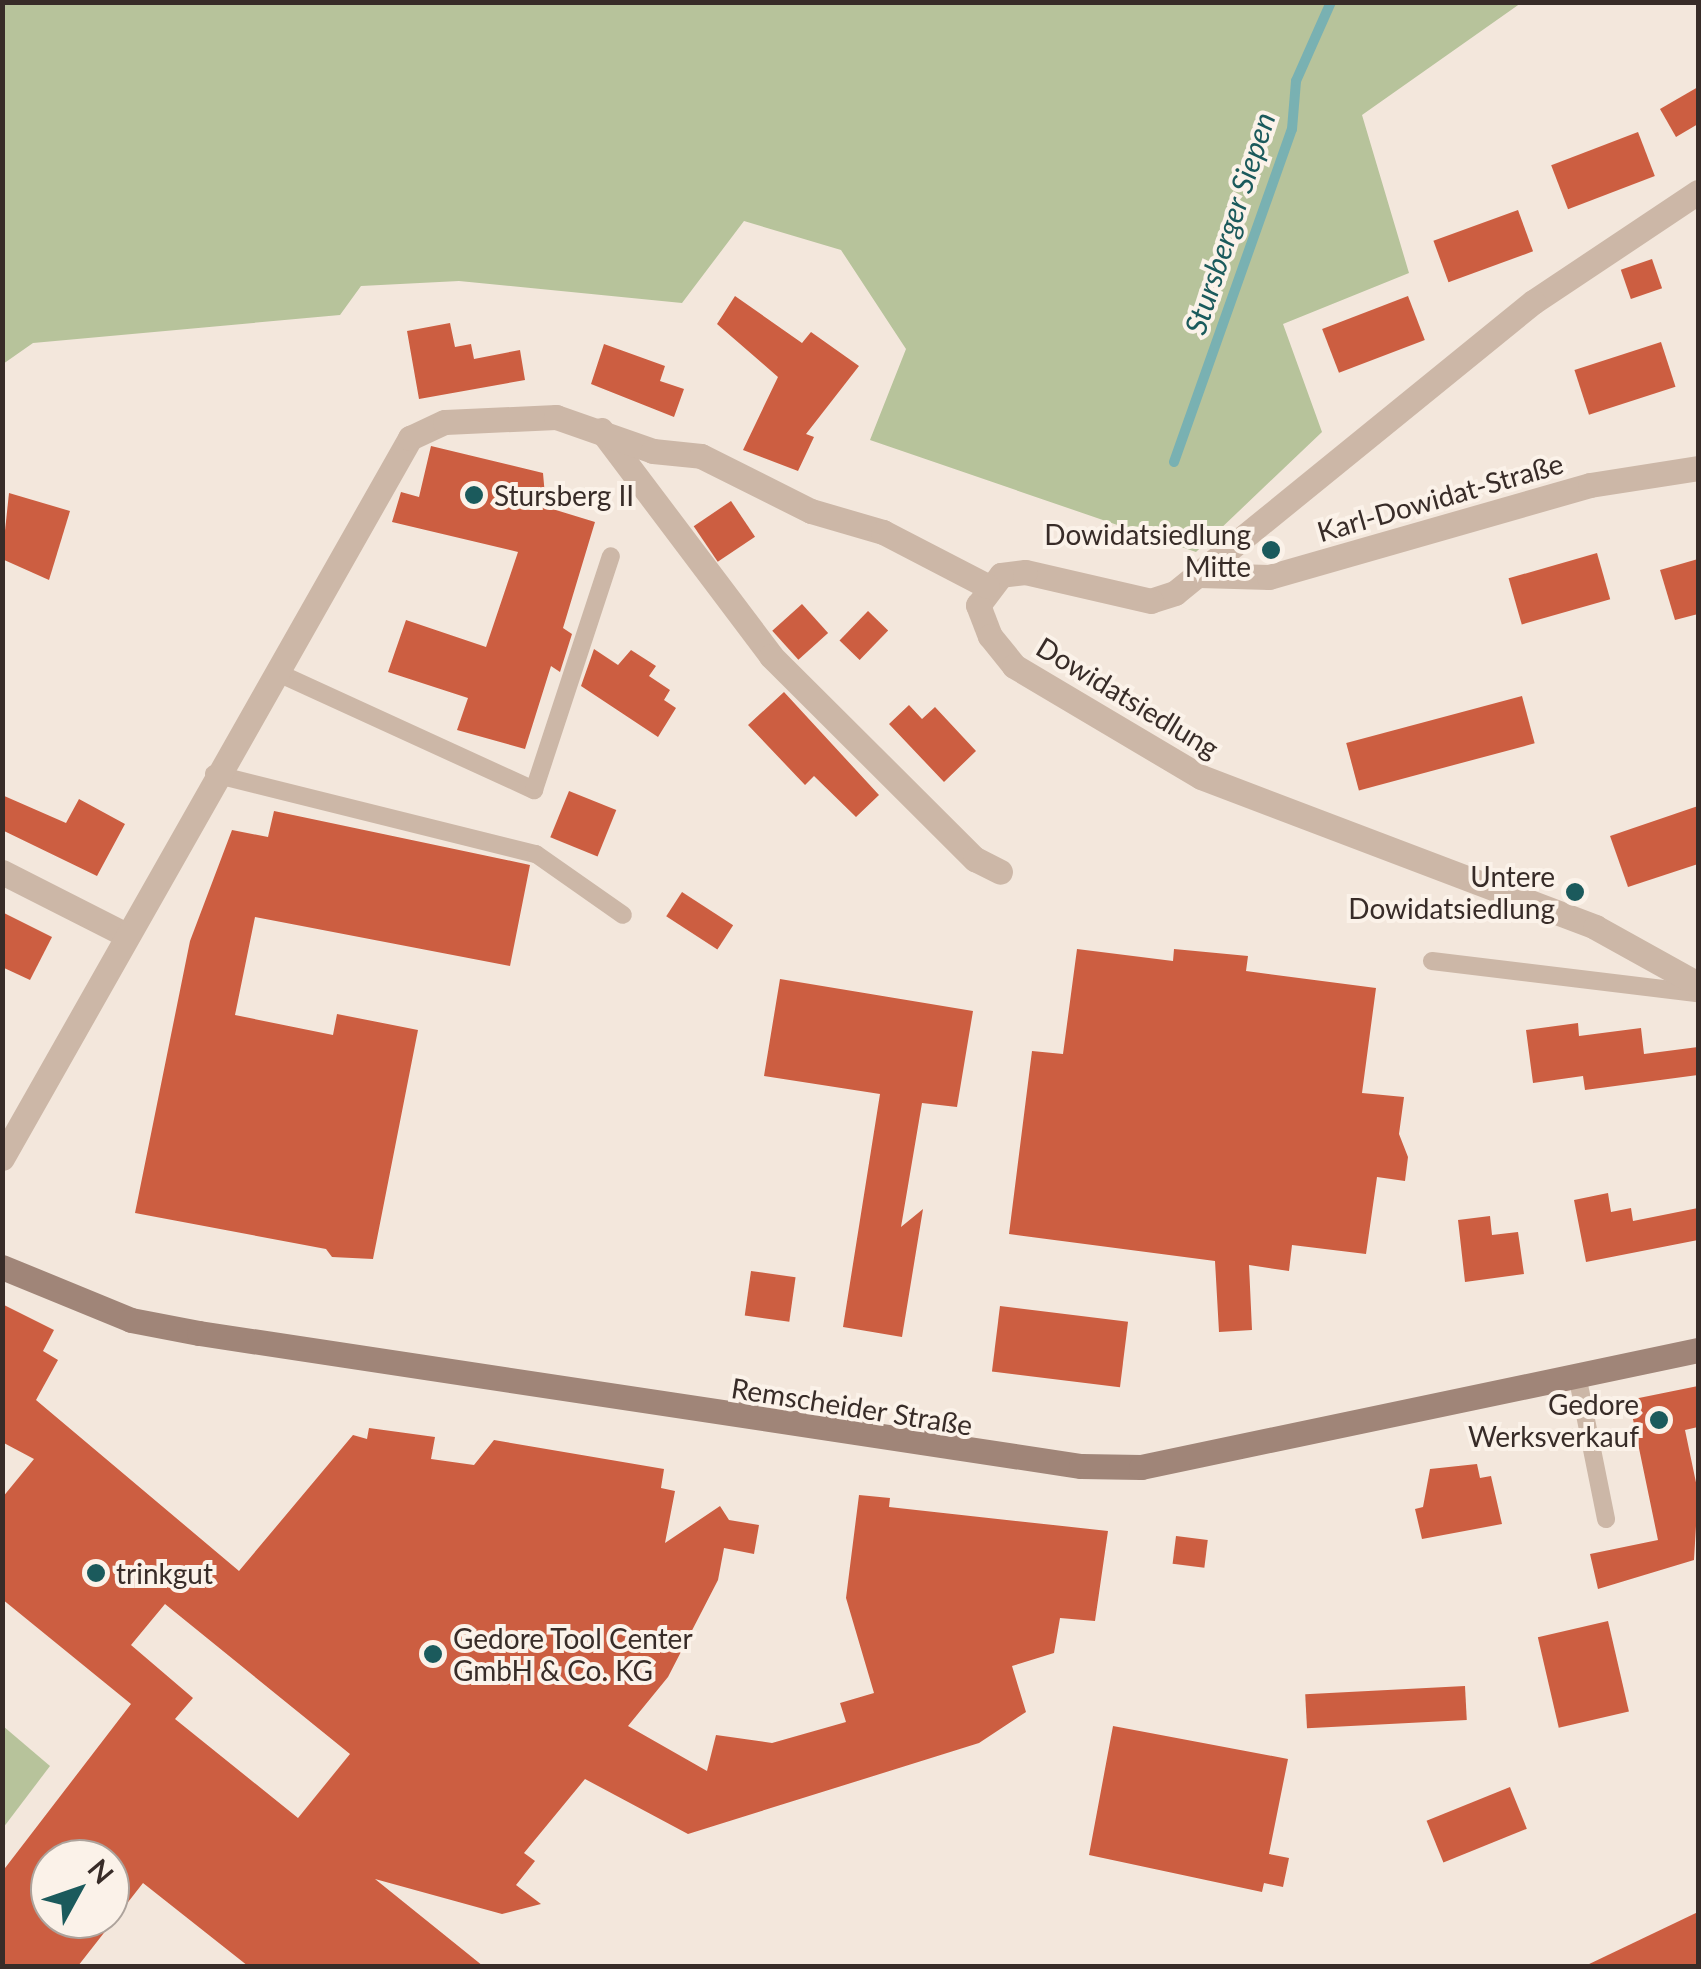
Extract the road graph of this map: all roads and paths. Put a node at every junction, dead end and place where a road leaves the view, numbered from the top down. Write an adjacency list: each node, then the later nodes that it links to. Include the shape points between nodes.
1 (1698, 192): 5 (street, via 1533,302)
2 (600, 430): 6 (street, via 653,452 701,456 811,511 882,532); 7 (street, via 556,418 496,416 444,422 410,438 344,567); 10 (street, via 771,656 975,859)
3 (1698, 468): 5 (street, Karl-Dowidat-Straße, via 1590,485 1269,577)
4 (611, 556): 7 (lane, via 534,790)
5 (1199, 575): 6 (street, via 1151,601 1025,572)
6 (987, 586): 14 (street, Dowidatsiedlung, via 978,605 990,636 1014,666 1123,736 1201,778 1595,927)
7 (276, 672): 8 (street)
8 (214, 774): 11 (lane, via 536,854); 12 (street)
9 (2, 872): 12 (street)
10 (1000, 872)
11 (623, 915)
12 (126, 935): 16 (street)
13 (1432, 960): 15 (lane)
14 (1698, 984)
15 (1698, 993)
16 (2, 1158)
17 (2, 1266): 19 (main road, Remscheider Straße, via 148,1323 1019,1462 1141,1467)
18 (1698, 1350): 19 (main road, Remscheider Straße)
19 (1577, 1375): 20 (lane)
20 (1606, 1519)

